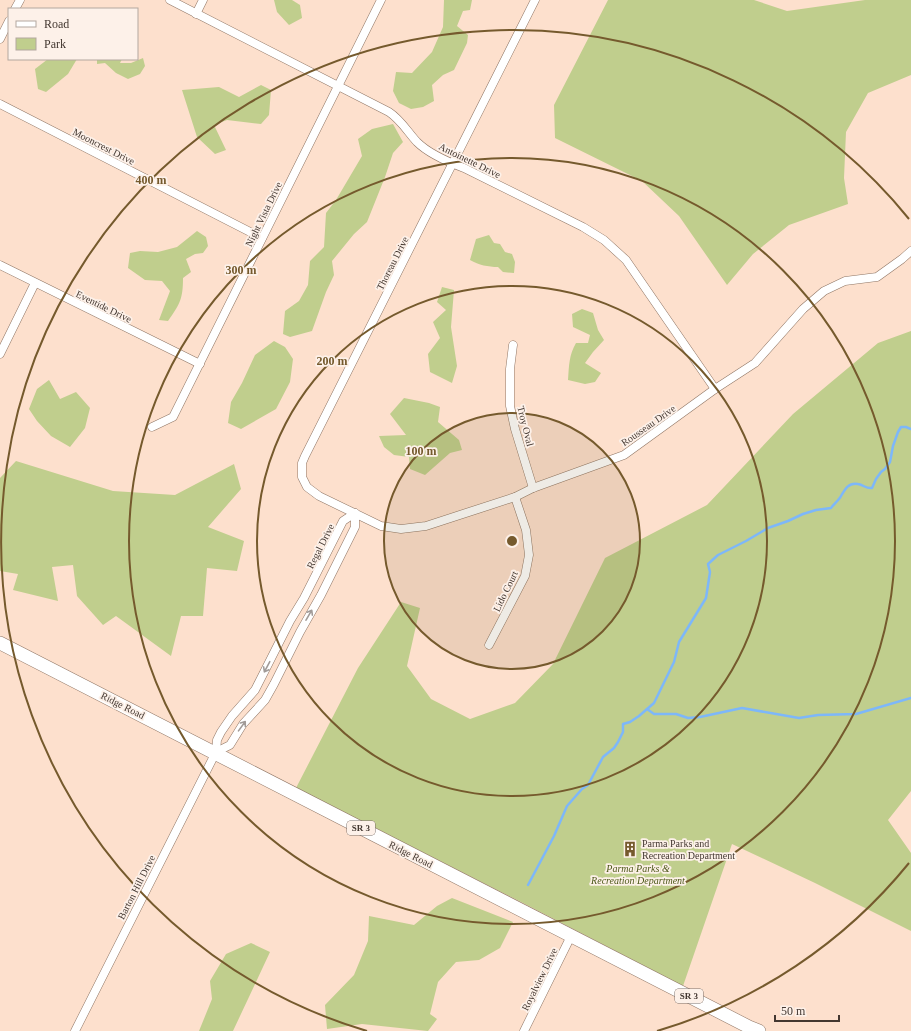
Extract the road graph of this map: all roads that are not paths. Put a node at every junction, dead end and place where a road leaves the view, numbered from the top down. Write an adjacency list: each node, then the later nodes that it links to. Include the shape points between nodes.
1 (170, 0): 5 (street, Antoinette Drive)
2 (203, 0): 5 (street)
3 (381, 0): 8 (street, Night Vista Drive)
4 (535, 0): 10 (street, Thoreau Drive)
5 (196, 14): 8 (street, Antoinette Drive)
6 (8, 23): 7 (street)
7 (0, 39)
8 (338, 86): 10 (street, Antoinette Drive, via 397,117 418,143); 11 (street, Night Vista Drive)
9 (0, 104): 11 (street, Mooncrest Drive)
10 (452, 163): 18 (street, Antoinette Drive, via 583,226 604,240 626,260); 22 (street, Thoreau Drive, via 302,463 302,477 307,487 319,496)
11 (262, 238): 17 (street, Night Vista Drive)
12 (911, 251): 18 (street, Rousseau Drive, via 877,277 845,281 824,291 803,308 754,363)
13 (0, 265): 14 (street, Eventide Drive)
14 (35, 283): 16 (street); 17 (street, Eventide Drive)
15 (513, 344): 20 (street, Troy Oval, via 510,406 514,429)
16 (0, 354)
17 (200, 364): 19 (street, Night Vista Drive, via 173,417)
18 (715, 390): 20 (street, Rousseau Drive, via 624,455)
19 (152, 427)
20 (533, 488): 21 (street, Rousseau Drive)
21 (515, 497): 22 (street, Rousseau Drive, via 426,526 401,529 381,526); 24 (street, Lido Court, via 526,530 529,555 525,576)
22 (355, 513): 25 (street, Regal Drive, via 343,521); 26 (street, one-way to 22, via 355,527)
23 (0, 643): 27 (main road, Ridge Road / SR 3)
24 (489, 645)
25 (275, 652): 26 (street); 27 (street, Regal Drive, one-way to 27, via 255,690 221,732)
26 (287, 658): 27 (street, one-way to 26, via 230,745 242,724 265,700)
27 (216, 752): 28 (main road, Ridge Road / SR 3); 29 (street, Barton Hill Drive)
28 (571, 936): 30 (street, Royalview Drive); 31 (main road, Ridge Road / SR 3)
29 (75, 1031)
30 (524, 1031)
31 (759, 1031)

